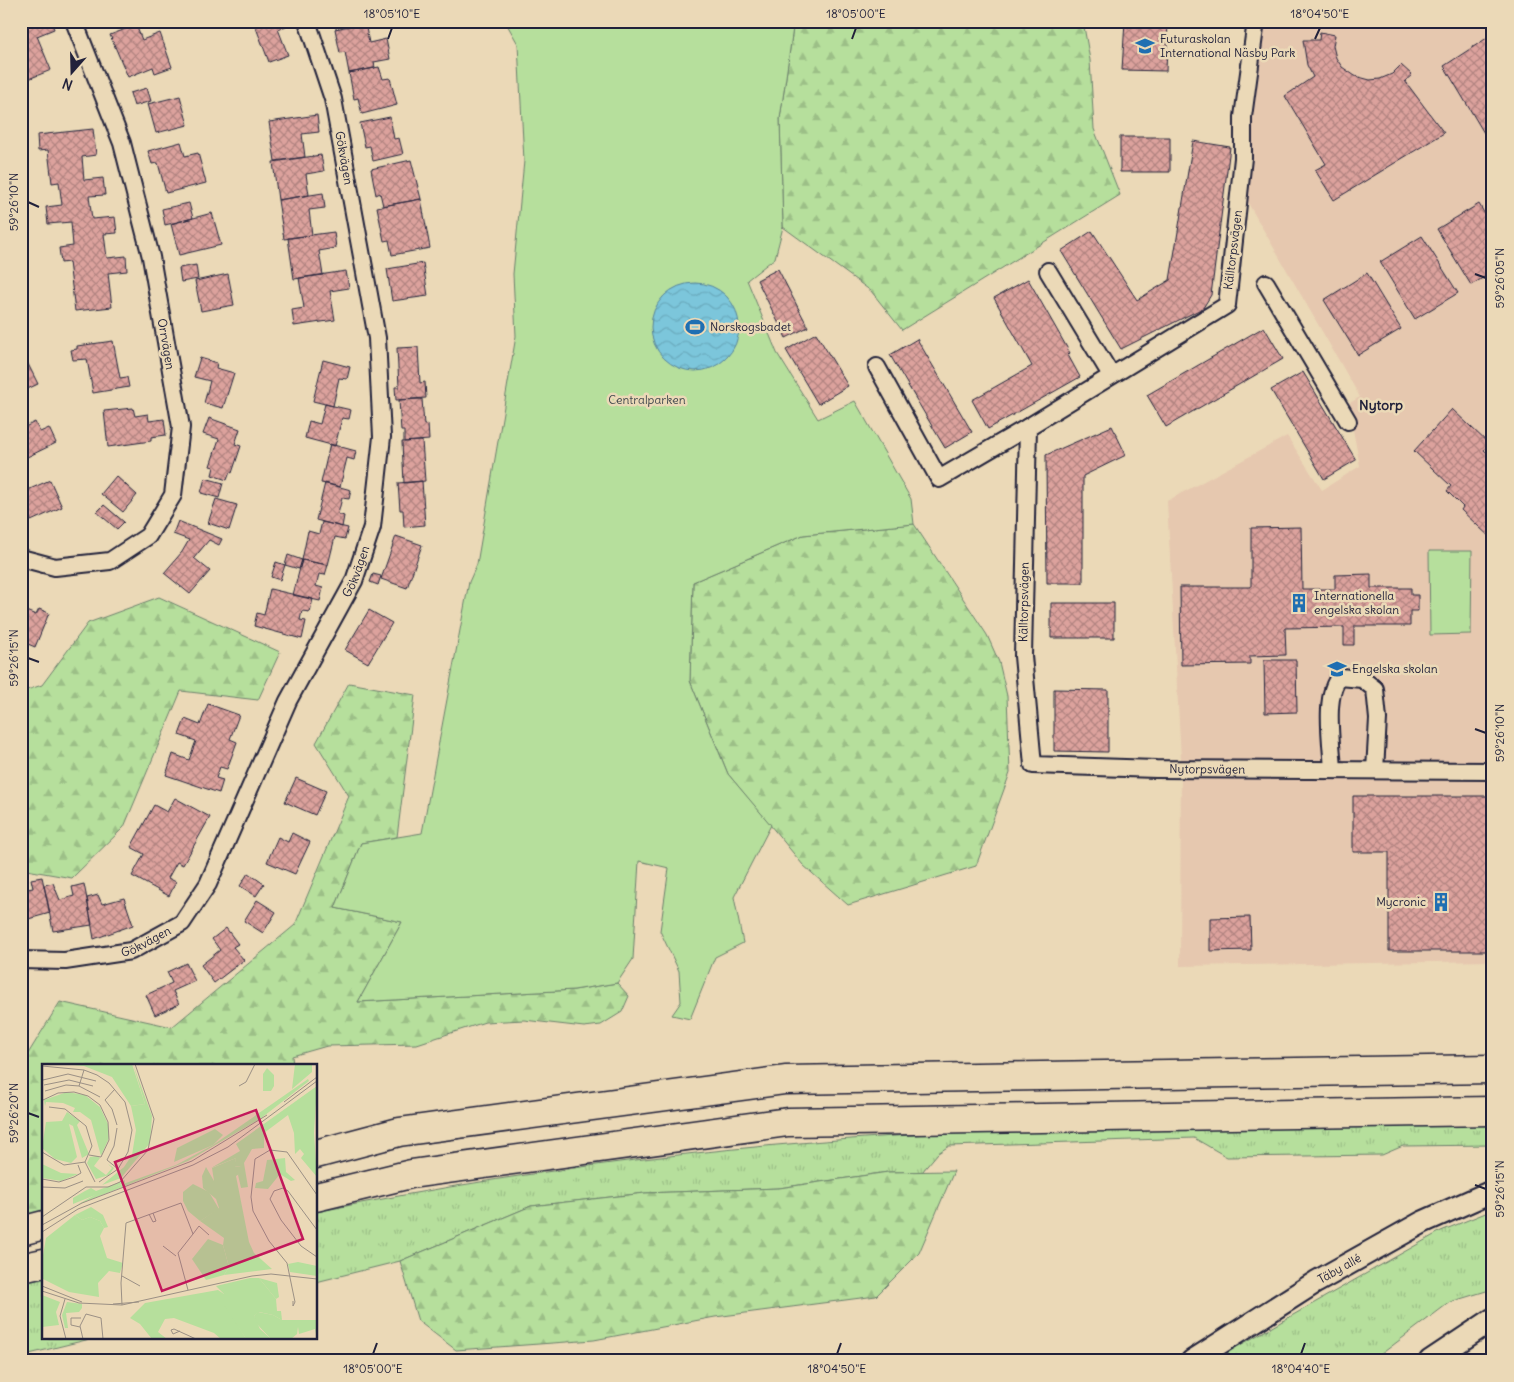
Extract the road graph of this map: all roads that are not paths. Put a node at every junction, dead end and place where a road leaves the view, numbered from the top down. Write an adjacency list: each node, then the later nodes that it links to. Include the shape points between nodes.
1 (74, 21): 10 (street, Orrvägen, via 122,143 150,257 181,428 173,495 148,536 110,561 55,567)
2 (307, 21): 15 (street, Gökvägen, via 333,98 377,338 382,437 372,527 354,581 288,701 208,884 182,924 131,951 65,961)
3 (1256, 21): 7 (street, Källtorpsvägen, via 1243,118 1243,158 1227,305)
4 (1048, 271): 7 (street)
5 (1266, 283): 8 (street)
6 (877, 367): 9 (street, Källtorpsvägen, via 938,479)
7 (1111, 375): 9 (street, Källtorpsvägen)
8 (1348, 421)
9 (1028, 427): 11 (street, Källtorpsvägen)
10 (21, 558)
11 (1023, 656): 12 (street, Nytorpsvägen, via 1033,765)
12 (1333, 770): 13 (street, Nytorpsvägen); 13 (street, via 1330,714 1333,684 1340,677 1362,679 1375,689 1378,719)
13 (1375, 770): 14 (street, Nytorpsvägen)
14 (1493, 771)
15 (21, 960)
16 (1493, 1069): 18 (highway, via 785,1080 399,1132)
17 (1493, 1111): 20 (highway, via 788,1122 411,1174)
18 (318, 1153)
19 (1493, 1191): 26 (street, Täby allé, via 1423,1222 1316,1282)
20 (318, 1197)
21 (42, 1226): 22 (highway)
22 (21, 1231)
23 (42, 1263): 24 (highway)
24 (21, 1268)
25 (1493, 1319): 27 (street)
26 (1192, 1361)
27 (1430, 1361)

